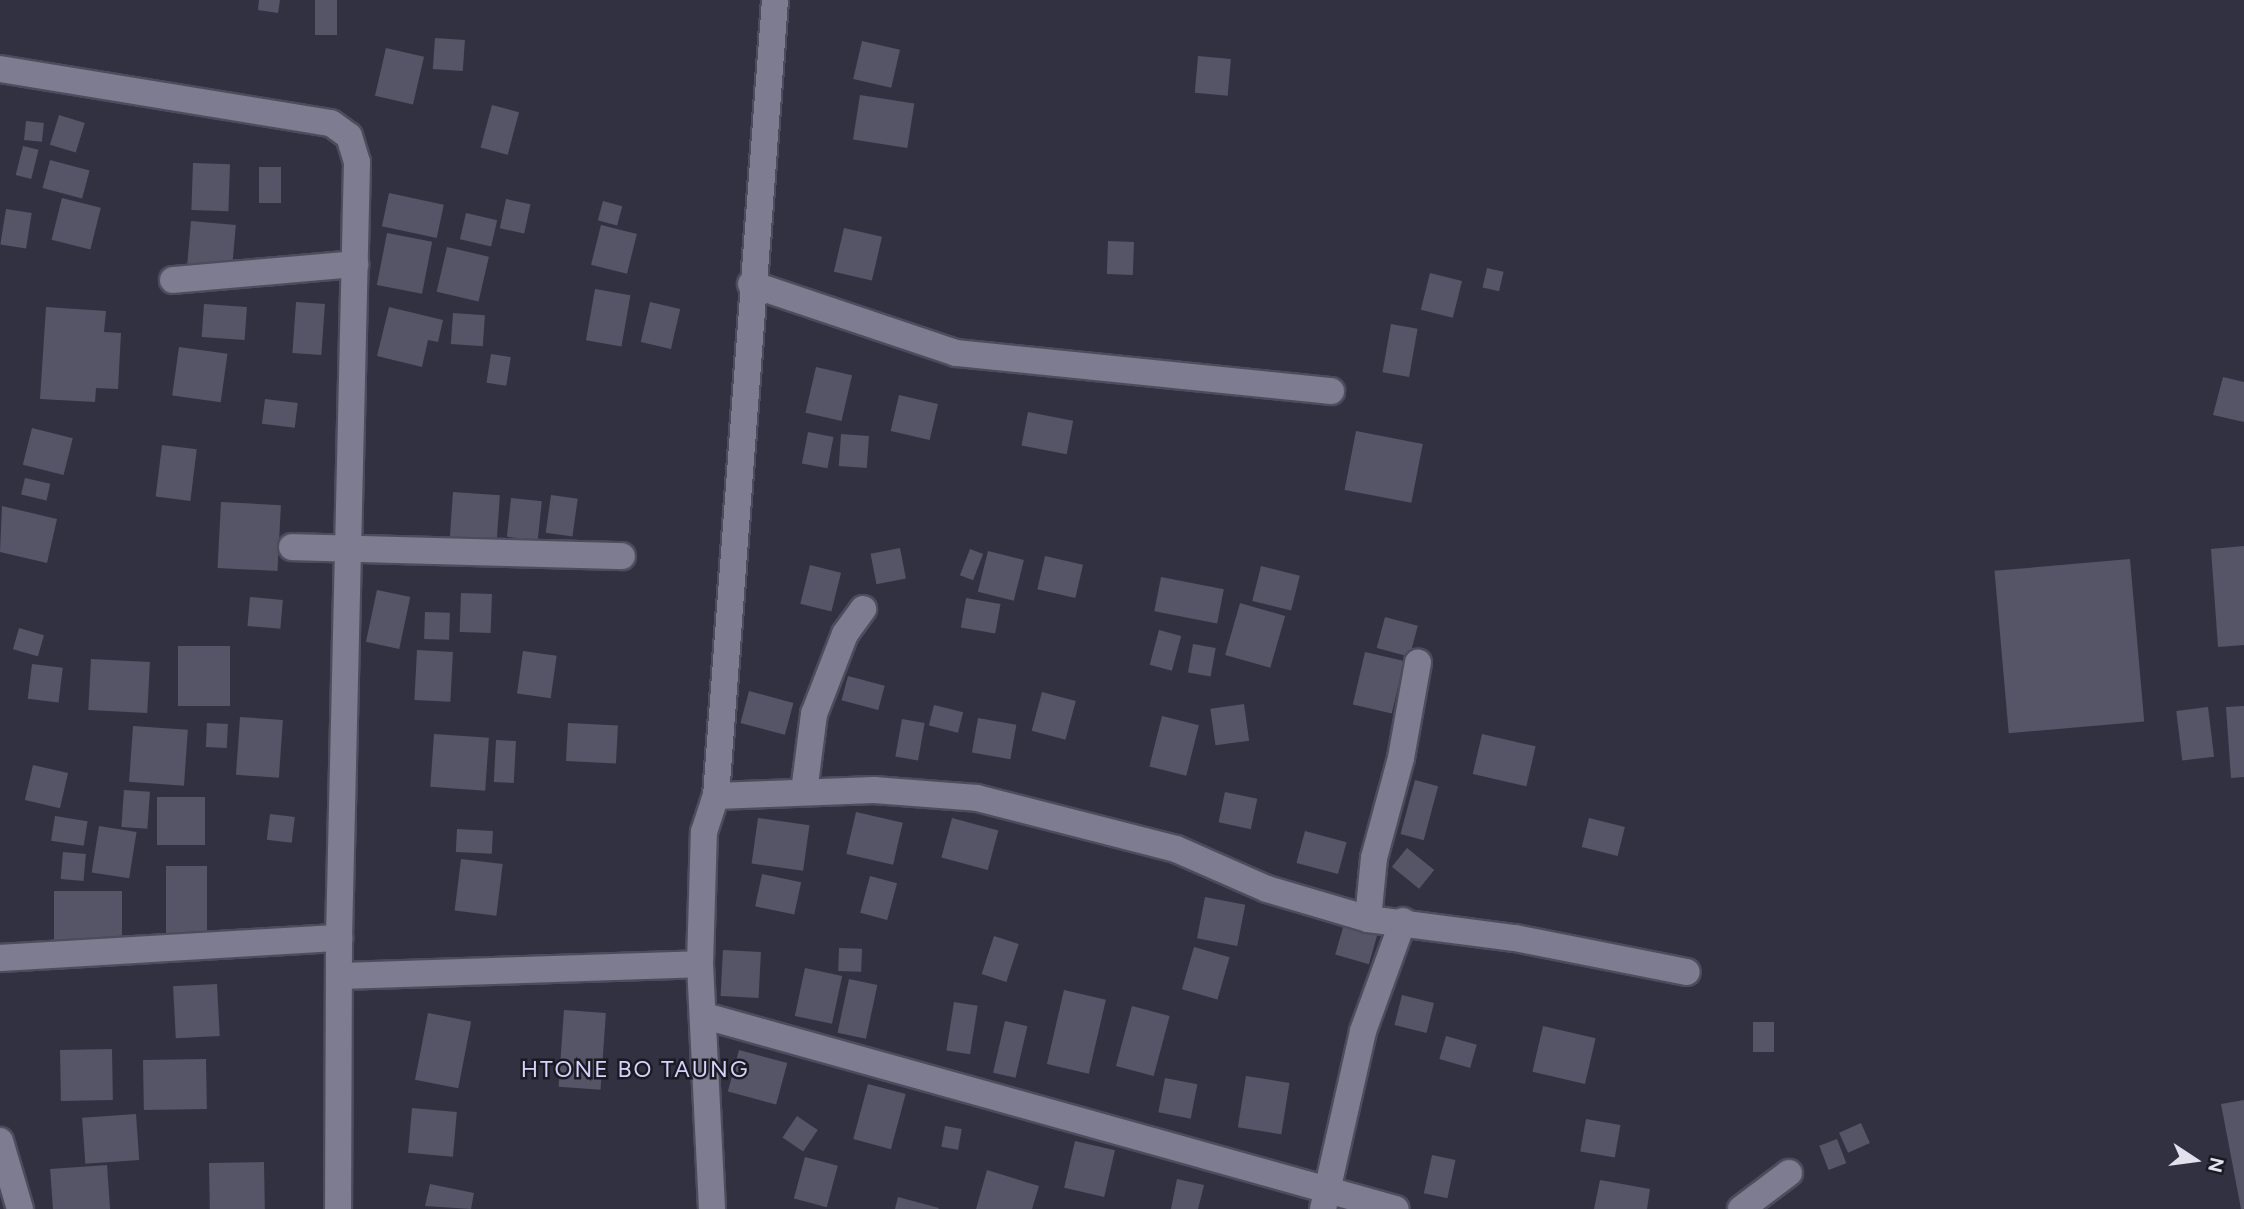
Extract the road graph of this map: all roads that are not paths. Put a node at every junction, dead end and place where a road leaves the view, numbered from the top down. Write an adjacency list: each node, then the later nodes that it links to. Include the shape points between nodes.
1 (775, 0): 5 (street)
2 (0, 69): 3 (street, via 331,123 349,136 357,162)
3 (355, 264): 4 (street); 8 (street)
4 (173, 280)
5 (751, 284): 6 (street, via 956,353); 13 (street)
6 (1331, 391)
7 (292, 547): 8 (street)
8 (348, 550): 9 (street); 16 (street)
9 (622, 556)
10 (863, 609): 12 (street, via 845,634 814,714)
11 (1418, 663): 14 (street, via 1401,758 1374,858)
12 (804, 792): 13 (street); 14 (street, via 874,790 978,798 1175,849 1267,889)
13 (716, 796): 18 (street, via 704,832)
14 (1368, 919): 15 (street)
15 (1403, 921): 19 (street, via 1515,937); 24 (street, via 1363,1031)
16 (339, 938): 17 (street); 20 (street)
17 (0, 958)
18 (690, 965): 20 (street); 21 (street)
19 (1687, 972)
20 (340, 976): 26 (street)
21 (705, 1016): 24 (street); 27 (street)
22 (0, 1141): 25 (street)
23 (1789, 1172): 29 (street)
24 (1324, 1199): 28 (street)
25 (20, 1209)
26 (338, 1209)
27 (712, 1209)
28 (1396, 1209)
29 (1741, 1209)

